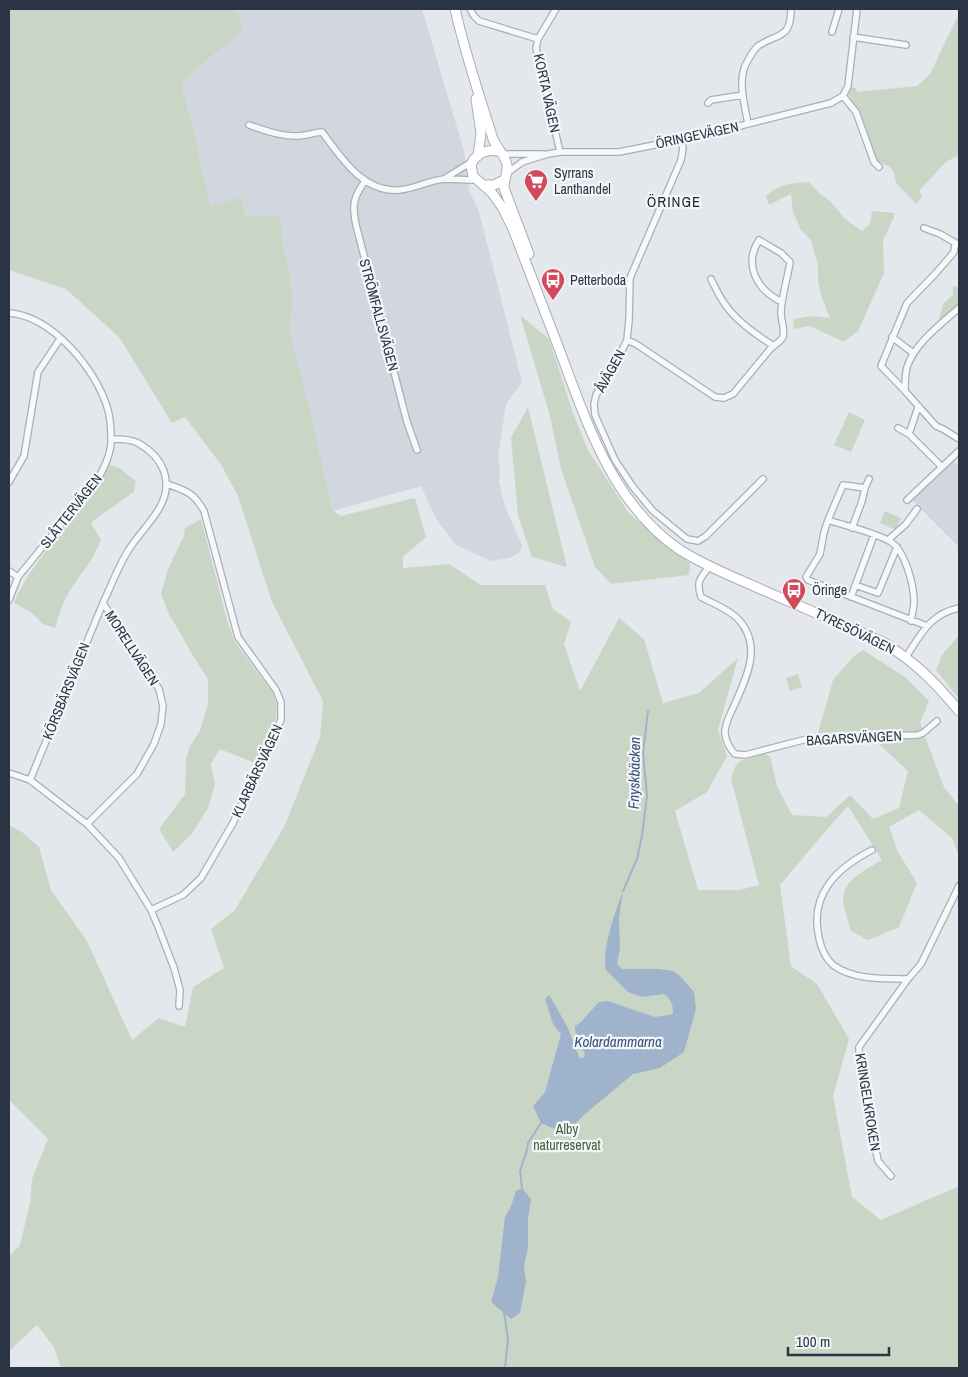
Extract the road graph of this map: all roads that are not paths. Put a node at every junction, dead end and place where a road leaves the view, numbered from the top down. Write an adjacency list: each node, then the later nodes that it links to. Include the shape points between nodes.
1 (455, 9): 11 (main road, TYRESÖVÄGEN)
2 (470, 9): 9 (street, via 479,21)
3 (556, 9): 9 (street, KORTA VÄGEN)
4 (791, 9): 12 (street, via 785,32 759,46 750,58 742,80)
5 (839, 9): 7 (street)
6 (857, 9): 8 (street)
7 (832, 32)
8 (853, 37): 10 (street); 13 (street, via 848,86)
9 (538, 39): 18 (street, KORTA VÄGEN, via 537,55)
10 (906, 45)
11 (475, 87): 19 (main road, TYRESÖVÄGEN); 21 (main road, TYRESÖVÄGEN, via 481,133)
12 (743, 95): 14 (street); 15 (street)
13 (843, 96): 15 (street, ÖRINGEVÄGEN, via 831,103); 22 (street, via 856,112 874,162)
14 (708, 103)
15 (748, 124): 17 (street, ÖRINGEVÄGEN)
16 (250, 125): 25 (street, via 292,135 322,132)
17 (680, 140): 18 (street, ÖRINGEVÄGEN, via 619,152); 35 (street, ÅVÄGEN, via 683,148 681,160 630,278)
18 (560, 152): 20 (street, ÖRINGEVÄGEN)
19 (500, 153): 20 (street, ÖRINGEVÄGEN); 21 (main road, via 488,150); 23 (main road, TYRESÖVÄGEN, via 507,163)
20 (548, 154): 23 (street, ÖRINGEVÄGEN, via 522,162)
21 (475, 158): 24 (street); 26 (main road, TYRESÖVÄGEN, via 471,170)
22 (879, 167)
23 (505, 177): 26 (main road, via 494,185); 37 (main road, TYRESÖVÄGEN, via 504,188 552,320)
24 (444, 179): 25 (street, via 398,190 379,188); 26 (street)
25 (365, 181): 45 (street, STRÖMFALLSVÄGEN, via 354,199 356,226)
26 (479, 182): 37 (main road, TYRESÖVÄGEN, via 492,193 513,229)
27 (924, 228): 28 (street)
28 (957, 244): 33 (street, via 936,274 907,303)
29 (711, 279): 36 (street, via 724,303 742,323)
30 (782, 302): 30 (street, via 790,262 759,240 753,251 754,274 764,291); 36 (street, via 782,337)
31 (959, 308): 38 (street)
32 (9, 313): 34 (street, SLÅTTERVÄGEN, via 20,314)
33 (892, 337): 38 (street); 39 (street, via 881,366)
34 (60, 338): 43 (street, SLÅTTERVÄGEN, via 94,377 108,410); 50 (street, via 38,372 24,456)
35 (627, 340): 36 (street, via 715,397 724,398 734,394); 48 (street, ÅVÄGEN, via 596,395 595,416 619,466 654,511 687,539 698,540 706,536)
36 (773, 347)
37 (558, 348): 60 (main road, TYRESÖVÄGEN, via 580,409 621,490 679,549)
38 (913, 354): 39 (street, via 906,369)
39 (904, 391): 40 (street)
40 (918, 407): 42 (street); 44 (street, via 936,426)
41 (898, 428): 42 (street)
42 (909, 434): 47 (street)
43 (112, 439): 51 (street, via 143,446 158,460); 62 (street, SLÅTTERVÄGEN, via 107,463 97,480)
44 (959, 439)
45 (417, 450)
46 (959, 451): 47 (street)
47 (942, 467): 53 (street)
48 (763, 479)
49 (869, 479): 52 (street)
50 (9, 482)
51 (167, 484): 66 (street, MORELLVÄGEN, via 161,506 127,552); 78 (street, KLARBÄRSVÄGEN, via 187,490 204,511 238,638 282,702 281,720 233,824 201,878 183,895)
52 (865, 488): 55 (street, via 841,487); 56 (street)
53 (907, 500)
54 (917, 509): 58 (street)
55 (828, 520): 56 (street); 64 (street, via 820,554 806,578)
56 (852, 528): 57 (street)
57 (874, 535): 58 (street); 63 (street)
58 (888, 540): 59 (street)
59 (897, 547): 63 (street, via 878,594); 68 (street, via 914,592)
60 (709, 567): 70 (main road, TYRESÖVÄGEN, via 883,642); 72 (street, BAGARSVÄNGEN, via 698,582 700,596 736,617 747,630 752,645 748,671 725,732 735,754 745,755 807,739 918,734)
61 (9, 572): 62 (street)
62 (18, 577): 65 (street, SLÅTTERVÄGEN)
63 (855, 585): 64 (street)
64 (851, 596): 68 (street)
65 (9, 600)
66 (103, 603): 74 (street, KÖRSBÄRSVÄGEN); 75 (street, MORELLVÄGEN, via 158,689 163,706 154,744 137,774)
67 (959, 608): 69 (street, via 945,612)
68 (911, 621): 69 (street)
69 (927, 626): 70 (street)
70 (906, 657): 71 (main road, TYRESÖVÄGEN, via 935,682)
71 (959, 711)
72 (936, 721)
73 (9, 773): 74 (street)
74 (30, 780): 75 (street)
75 (87, 824): 78 (street, via 119,858)
76 (872, 850): 79 (street, via 853,859 827,885 818,909 820,940 828,959 838,968 865,977)
77 (959, 886): 79 (street, KRINGELKROKEN, via 921,964)
78 (151, 910): 80 (street, via 174,968 180,990)
79 (908, 979): 81 (street, KRINGELKROKEN, via 859,1047 859,1063 878,1161)
80 (179, 1006)
81 (891, 1176)

